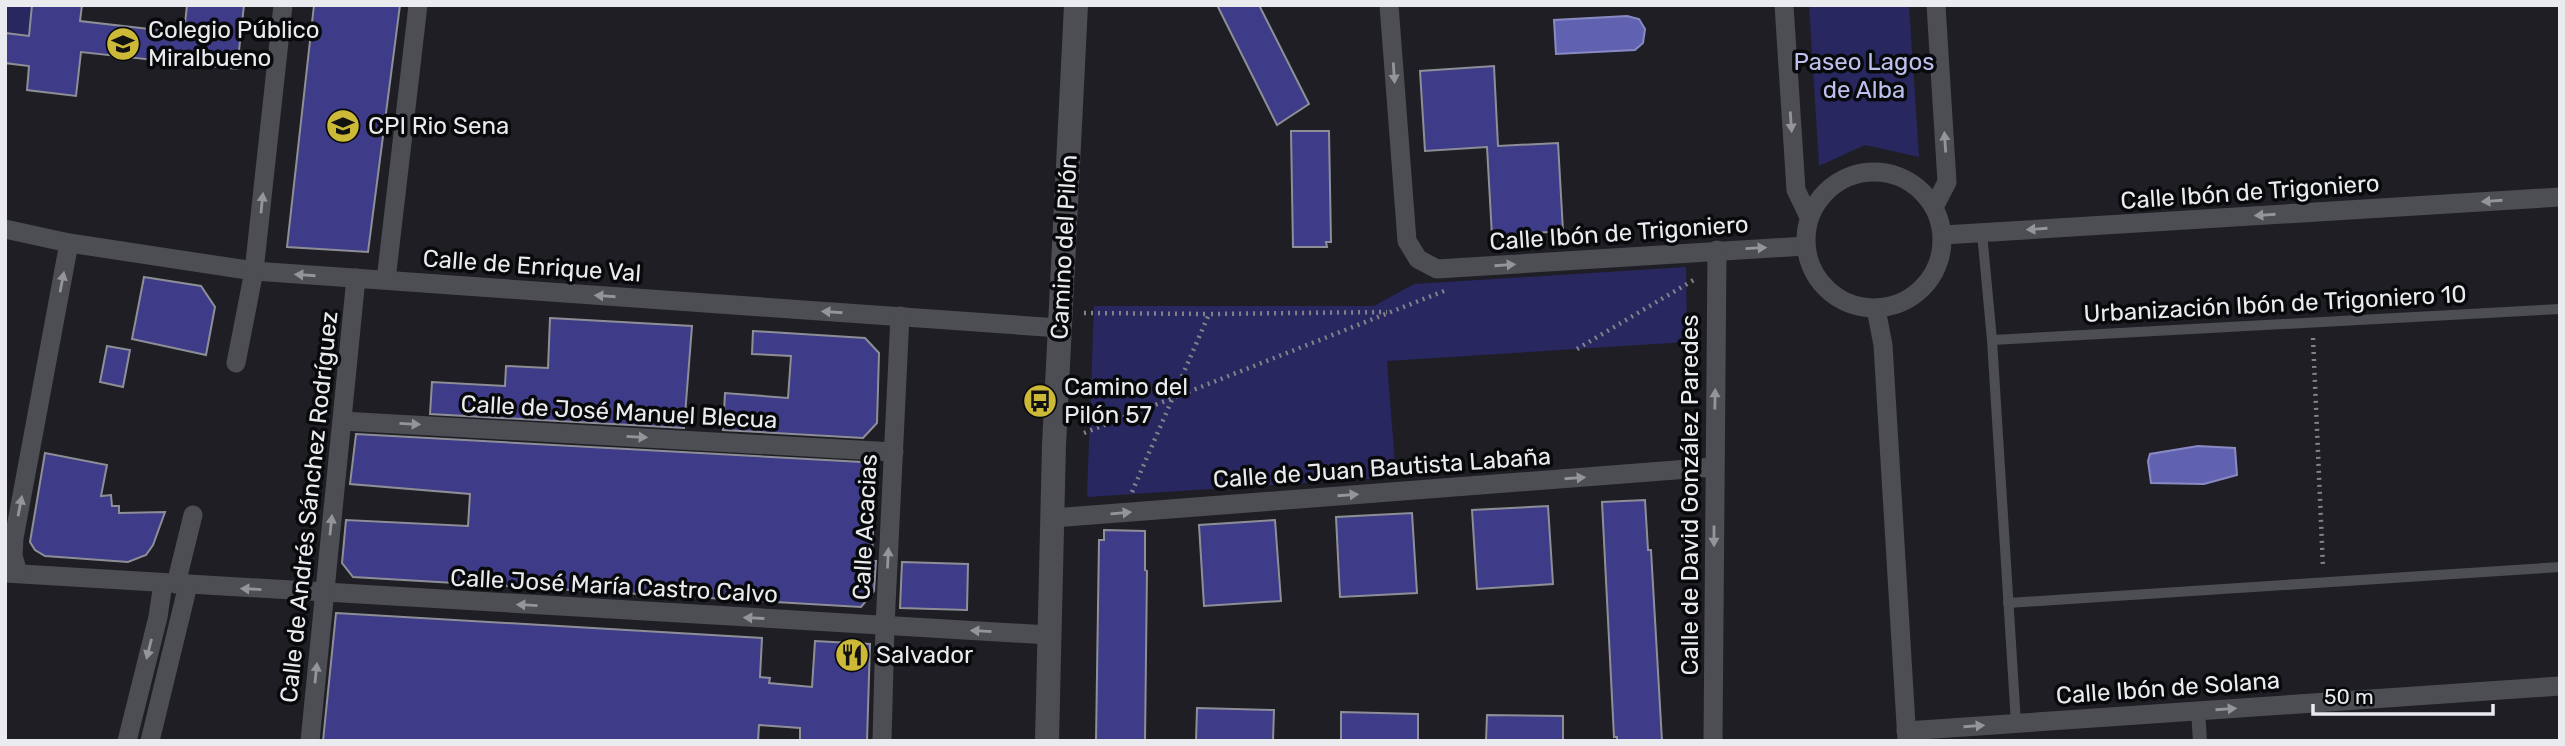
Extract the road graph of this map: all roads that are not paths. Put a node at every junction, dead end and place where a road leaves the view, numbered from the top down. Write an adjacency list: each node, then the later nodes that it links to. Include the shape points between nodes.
1 (283, 5): 16 (street, one-way to 1)
2 (418, 5): 18 (street)
3 (1076, 5): 22 (street, Camino del Pilón)
4 (1389, 5): 15 (street, Calle Ibón de Trigoniero, one-way to 15, via 1407,241 1418,259 1437,269)
5 (1784, 5): 9 (street, one-way to 9, via 1796,190)
6 (1936, 5): 8 (street, one-way to 6, via 1947,182)
7 (2560, 197): 11 (street, Calle Ibón de Trigoniero, one-way to 11)
8 (1934, 206): 9 (street, via 1920,189 1880,171 1857,173 1836,182); 12 (street)
9 (1809, 216): 14 (street)
10 (5, 229): 13 (street, Calle de Enrique Val)
11 (1982, 233): 12 (street, Calle Ibón de Trigoniero); 23 (lane)
12 (1942, 235): 19 (street, via 1938,262 1925,286 1894,306)
13 (69, 243): 16 (street, Calle de Enrique Val); 31 (street, one-way to 13)
14 (1805, 246): 15 (street, Calle Ibón de Trigoniero, one-way to 14); 19 (street, via 1821,284 1837,298)
15 (1717, 250): 27 (street, Calle de David González Paredes, one-way to 15)
16 (254, 271): 17 (street, Calle de Enrique Val, one-way to 16); 24 (street)
17 (356, 278): 18 (street, Calle de Enrique Val); 25 (street, Calle de Andrés Sánchez Rodríguez)
18 (386, 280): 21 (street, Calle de Enrique Val, one-way to 18)
19 (1876, 309): 40 (street, via 1883,345)
20 (2560, 310): 23 (lane, Urbanización Ibón de Trigoniero 10)
21 (900, 316): 22 (street, Calle de Enrique Val); 26 (street, Calle Acacias)
22 (1060, 321): 29 (street, Camino del Pilón)
23 (1992, 341): 34 (lane)
24 (236, 363)
25 (342, 421): 26 (street, Calle de José Manuel Blecua, one-way to 26); 33 (street, Calle de Andrés Sánchez Rodríguez, one-way to 25)
26 (894, 452): 35 (street, Calle Acacias, one-way to 26)
27 (1714, 467): 29 (street, Calle de Juan Bautista Labaña, one-way to 27); 46 (street, Calle de David González Paredes, one-way to 46)
28 (193, 516): 32 (street)
29 (1053, 518): 36 (street, Camino del Pilón)
30 (2560, 567): 34 (lane)
31 (11, 573): 32 (street, Calle José María Castro Calvo)
32 (176, 584): 33 (street, Calle José María Castro Calvo, one-way to 32); 41 (street, one-way to 41, via 158,617); 42 (street)
33 (324, 593): 35 (street, Calle José María Castro Calvo, one-way to 33); 43 (street, Calle de Andrés Sánchez Rodríguez, one-way to 33)
34 (2008, 603): 39 (lane)
35 (885, 626): 36 (street, Calle José María Castro Calvo, one-way to 35); 44 (street, Calle Acacias)
36 (1049, 635): 45 (street, Camino del Pilón)
37 (2560, 686): 38 (street, Calle Ibón de Solana, one-way to 37)
38 (2198, 711): 39 (street, Calle Ibón de Solana); 47 (street)
39 (2016, 723): 40 (street, Calle Ibón de Solana, one-way to 39)
40 (1906, 736)
41 (127, 741)
42 (150, 741)
43 (310, 741)
44 (882, 741)
45 (1047, 741)
46 (1713, 741)
47 (2200, 741)

